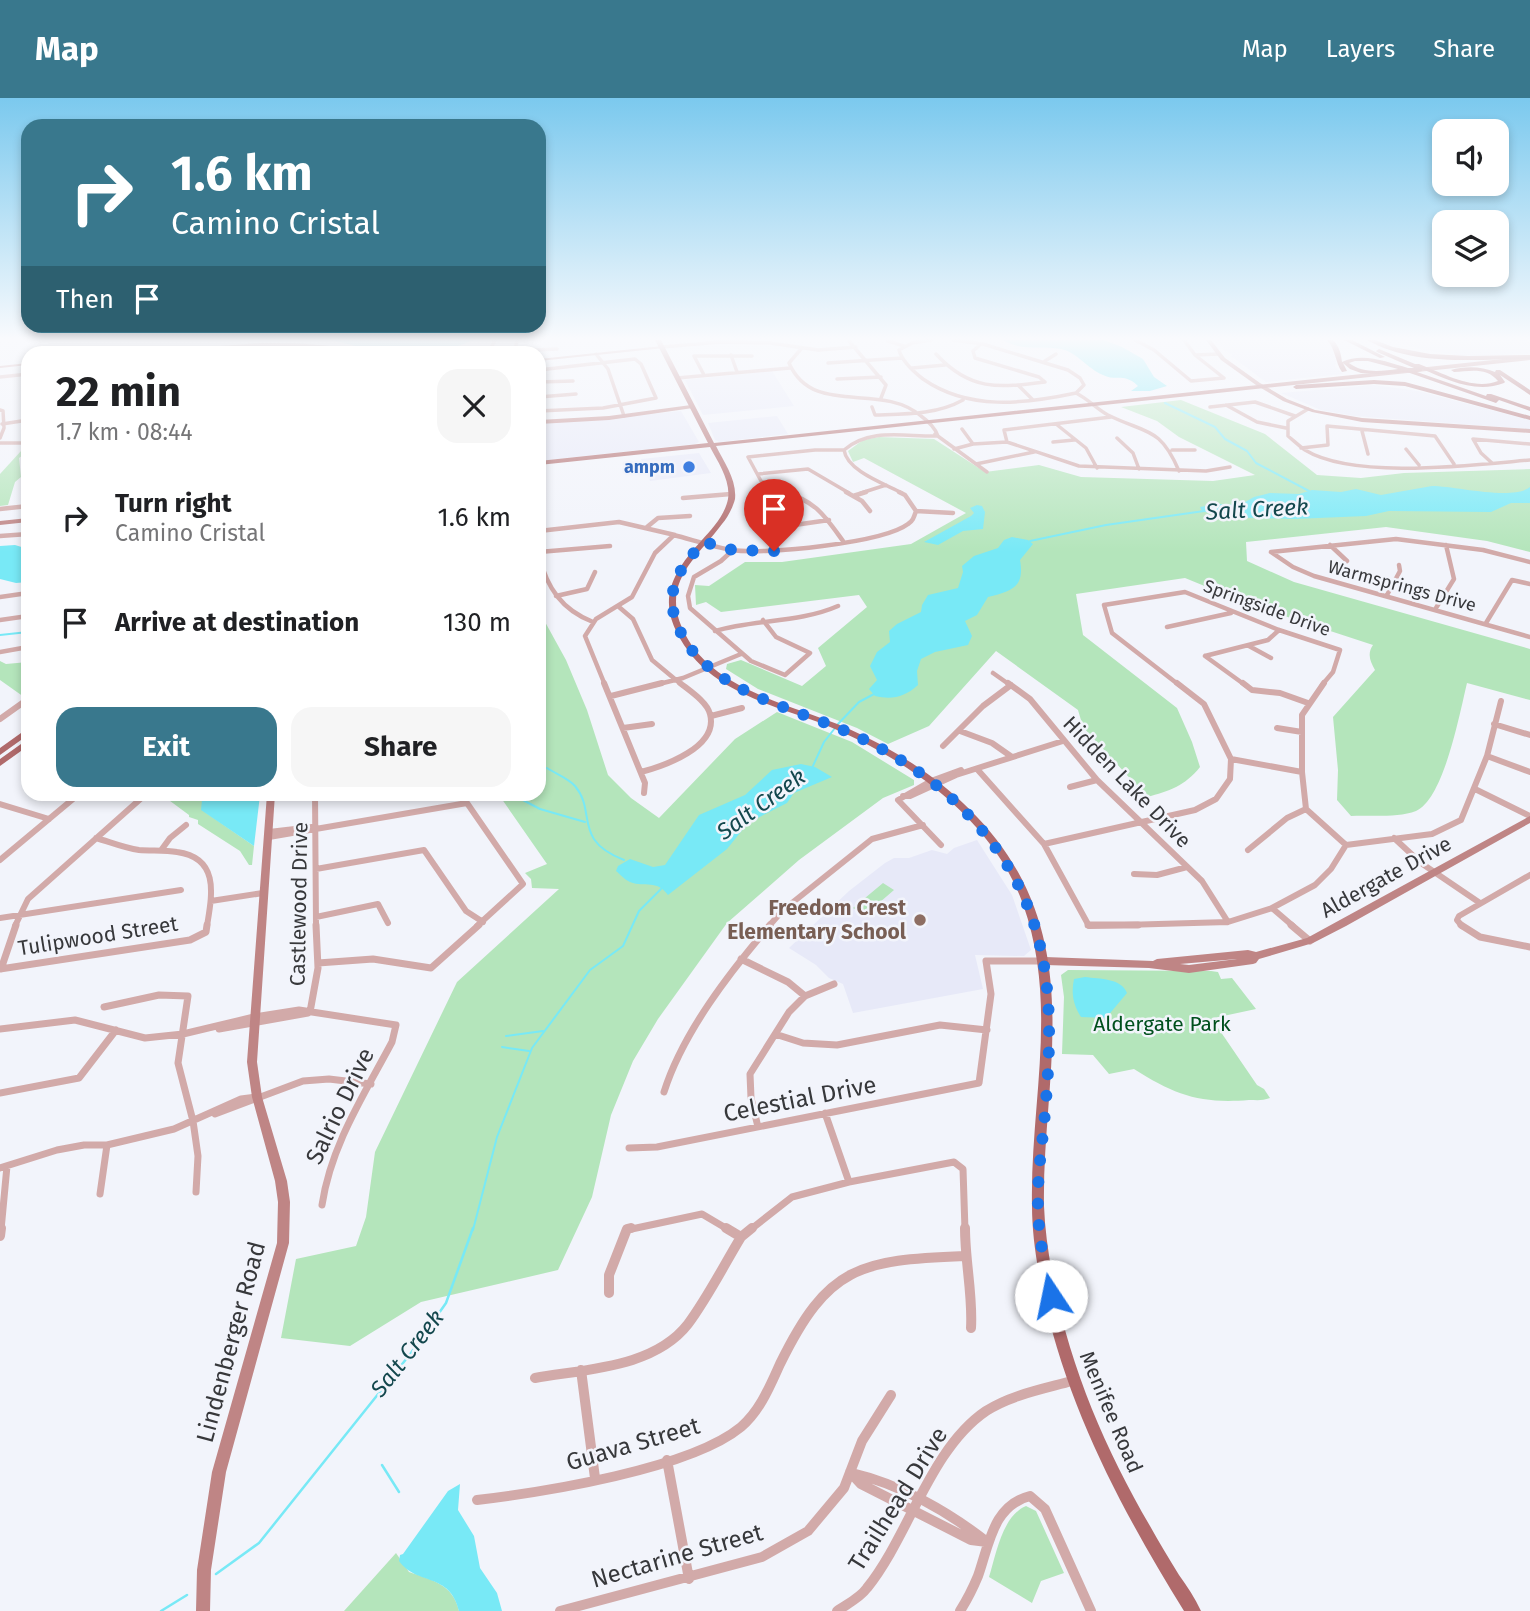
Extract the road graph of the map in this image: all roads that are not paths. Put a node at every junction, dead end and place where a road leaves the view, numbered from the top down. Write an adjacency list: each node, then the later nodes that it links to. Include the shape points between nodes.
1 (546, 411): 2 (street)
2 (624, 411): 3 (street); 17 (street)
3 (631, 411)
4 (690, 411): 38 (main road)
5 (873, 411): 13 (street, via 875,415)
6 (935, 411): 13 (street)
7 (1054, 411): 20 (main road)
8 (1104, 411): 14 (street)
9 (1237, 411): 22 (street, via 1258,422)
10 (1280, 411): 15 (street)
11 (1305, 411): 15 (street)
12 (1315, 411): 18 (street)
13 (918, 412): 20 (street)
14 (1110, 416): 21 (street); 43 (street, via 1139,425)
15 (1295, 416): 22 (street)
16 (21, 421): 19 (street)
17 (546, 421)
18 (1383, 421): 24 (street); 27 (street)
19 (2, 424): 30 (street)
20 (928, 424): 28 (street); 38 (main road)
21 (1056, 424): 31 (street); 33 (street, via 1004,430)
22 (1286, 428): 40 (street)
23 (962, 429): 36 (street)
24 (1505, 430): 26 (street); 35 (street)
25 (1362, 431): 27 (street); 40 (street, via 1327,426 1328,445); 46 (street)
26 (1530, 432)
27 (1388, 433): 52 (street, via 1435,436)
28 (937, 436): 39 (street); 42 (street, via 876,436 860,439)
29 (1117, 438): 56 (street, via 1133,453)
30 (0, 440): 32 (street)
31 (1074, 440): 34 (street); 55 (street, via 1086,448)
32 (21, 442)
33 (1007, 442): 36 (street); 45 (street)
34 (1053, 442)
35 (1512, 442): 37 (street); 49 (street, via 1474,439)
36 (973, 444): 39 (street)
37 (1530, 444)
38 (710, 447): 50 (main road); 63 (main road)
39 (954, 449): 51 (street)
40 (1301, 449): 48 (street)
41 (1406, 449): 53 (street)
42 (844, 450): 60 (street, via 748,457); 61 (street, via 848,462)
43 (1172, 450): 44 (street); 57 (street)
44 (1195, 450)
45 (1035, 452): 51 (street); 55 (street)
46 (1368, 454)
47 (1530, 460): 49 (street)
48 (1338, 462): 53 (street); 58 (street)
49 (1492, 463): 52 (street)
50 (546, 464)
51 (975, 464): 59 (street)
52 (1454, 464): 53 (street)
53 (1419, 465)
54 (1230, 467): 57 (street)
55 (1097, 468): 56 (street)
56 (1139, 469): 57 (street)
57 (1180, 471)
58 (1334, 471)
59 (987, 472)
60 (758, 474): 62 (street); 64 (street, via 807,468)
61 (886, 485): 64 (street); 69 (street, via 905,495)
62 (778, 490): 72 (street, via 811,502); 72 (street, via 761,505 756,527)
63 (731, 494): 65 (street); 81 (main road, Menifee Road, via 725,517)
64 (853, 496): 68 (street)
65 (682, 498)
66 (21, 507): 67 (street)
67 (0, 509)
68 (870, 511)
69 (916, 511): 70 (street); 80 (street, via 910,523 893,533)
70 (953, 513)
71 (690, 516): 75 (street, via 658,518)
72 (829, 520): 80 (street)
73 (21, 521): 74 (street)
74 (0, 523)
75 (647, 527): 76 (street, via 614,522); 78 (street)
76 (546, 530)
77 (21, 534): 79 (street)
78 (674, 535): 81 (street); 98 (street, via 655,554 634,594)
79 (0, 536)
80 (844, 541): 85 (street, via 774,551)
81 (704, 542): 85 (street); 117 (main road, Menifee Road, via 680,570 672,601 679,631)
82 (610, 545): 86 (street)
83 (1330, 545): 84 (street, via 1396,539); 87 (street); 94 (street, Warmsprings Drive, via 1271,552 1314,576)
84 (1446, 545): 88 (street); 99 (street, via 1454,579)
85 (733, 550): 110 (street, via 699,572 689,589 690,608)
86 (546, 553)
87 (1347, 561)
88 (1530, 562)
89 (1399, 565): 94 (street)
90 (595, 572): 95 (street, via 587,589)
91 (546, 580): 95 (street)
92 (1530, 584): 107 (street, via 1512,580)
93 (21, 594): 96 (street)
94 (1387, 595): 99 (street, Warmsprings Drive)
95 (556, 596): 105 (street, via 570,613)
96 (0, 597)
97 (838, 606): 101 (street)
98 (619, 607): 105 (street); 119 (street, via 634,617 648,656)
99 (1436, 608): 107 (street, Warmsprings Drive)
100 (1233, 613): 108 (street); 109 (street, Springside Drive); 143 (street, Springside Drive, via 1185,592 1104,605 1112,632 1204,704)
101 (811, 615): 104 (street); 106 (street)
102 (21, 617): 103 (street)
103 (0, 620)
104 (763, 620): 110 (street); 115 (street, via 777,638 810,653 785,674)
105 (593, 622): 121 (street, via 586,642)
106 (816, 624)
107 (1486, 624): 111 (street, Warmsprings Drive)
108 (1167, 627)
109 (1279, 630): 112 (street, via 1268,640); 124 (street, Springside Drive, via 1339,650 1333,672)
110 (715, 631): 115 (street)
111 (1530, 636)
112 (1249, 646): 116 (street); 124 (street, via 1205,656 1252,690)
113 (21, 648): 114 (street)
114 (0, 652)
115 (741, 654): 117 (street)
116 (1270, 659)
117 (708, 666): 119 (street); 150 (main road, Menifee Road, via 743,689 861,738)
118 (993, 673): 120 (street, Hidden Lake Drive)
119 (673, 680): 121 (street); 127 (street, via 700,698)
120 (1011, 684): 133 (street, via 988,697); 137 (street, Hidden Lake Drive, via 1030,699)
121 (611, 696): 132 (street)
122 (1501, 701): 130 (street)
123 (21, 703): 126 (street)
124 (1308, 703): 134 (street)
125 (742, 708): 127 (street)
126 (3, 712): 128 (street)
127 (711, 716): 146 (street, via 706,733 687,754)
128 (0, 719)
129 (652, 724): 132 (street)
130 (1494, 724): 136 (street); 141 (street)
131 (1277, 728): 134 (street)
132 (624, 729): 146 (street)
133 (960, 731): 138 (street); 142 (street, via 992,743)
134 (1302, 732): 147 (street)
135 (21, 736): 140 (main road)
136 (1530, 736)
137 (1063, 741): 142 (street); 149 (street, Hidden Lake Drive)
138 (943, 746)
139 (21, 747): 144 (main road)
140 (0, 752)
141 (1487, 756): 148 (street); 152 (street)
142 (1012, 757): 145 (street)
143 (1231, 759): 147 (street); 162 (street, via 1230,779 1216,799 1195,810)
144 (0, 762)
145 (977, 769): 150 (street); 169 (street)
146 (641, 772): 153 (street)
147 (1303, 772): 159 (street)
148 (1530, 772)
149 (1097, 780): 151 (street); 162 (street, Hidden Lake Drive)
150 (933, 783): 164 (street, via 901,798); 196 (main road, Menifee Road, via 987,836 1013,873 1037,927)
151 (1070, 787)
152 (1475, 789): 160 (street); 168 (street, via 1461,820 1432,834)
153 (644, 793)
154 (71, 801): 161 (street)
155 (138, 801): 167 (street)
156 (271, 801): 166 (street, Lindenberger Road)
157 (316, 801): 165 (street, Castlewood Drive)
158 (0, 804): 161 (street)
159 (1306, 809): 171 (street); 173 (street, via 1287,818)
160 (1530, 817): 177 (street, Aldergate Drive)
161 (49, 819): 174 (street)
162 (1141, 824): 169 (street); 175 (street, Hidden Lake Drive)
163 (186, 825): 172 (street)
164 (923, 825): 170 (street); 195 (street, via 872,839 782,911)
165 (318, 827): 166 (street); 176 (street, Castlewood Drive); 190 (street, via 467,803 523,884)
166 (269, 835): 183 (street, Lindenberger Road)
167 (96, 838): 172 (street, via 140,850); 187 (street, via 37,889)
168 (1394, 838): 171 (street); 177 (street)
169 (1044, 844): 191 (street, via 1089,926)
170 (941, 845)
171 (1346, 845): 186 (street, via 1315,885)
172 (162, 849): 184 (street, via 190,854 207,867)
173 (1248, 850)
174 (0, 860)
175 (1187, 867): 178 (street, via 1157,876); 191 (street, Hidden Lake Drive, via 1202,881)
176 (316, 869): 188 (street, Castlewood Drive); 190 (street, via 424,850 466,911)
177 (1436, 872): 185 (street); 193 (street, Aldergate Drive)
178 (1134, 874)
179 (1530, 875): 180 (street)
180 (1522, 880): 181 (street); 185 (street)
181 (1530, 885)
182 (181, 890): 187 (street)
183 (263, 893): 184 (street); 203 (street, Lindenberger Road)
184 (211, 901): 198 (street, Tulipwood Street, via 206,932 200,936)
185 (1480, 903): 194 (street, via 1459,916 1459,924 1496,942)
186 (1272, 908): 191 (street); 193 (street)
187 (18, 916): 189 (street); 198 (street)
188 (316, 917): 192 (street, via 378,904); 197 (street, Castlewood Drive)
189 (0, 918)
190 (483, 922): 197 (street, via 431,968 373,959)
191 (1228, 922)
192 (388, 923)
193 (1310, 941): 196 (street, Aldergate Drive, via 1253,960 1189,969)
194 (1530, 947)
195 (741, 959): 200 (street, via 788,982); 210 (street, via 673,1064)
196 (1045, 961): 206 (street, via 986,961 990,991); 230 (main road, Menifee Road, via 1050,1021 1038,1197 1040,1239)
197 (318, 963): 202 (street, Castlewood Drive)
198 (1, 969)
199 (834, 984): 200 (street)
200 (805, 996): 208 (street)
201 (104, 1007): 207 (street, via 184,994 188,996)
202 (310, 1012): 203 (street); 209 (street, Salrio Drive, via 396,1025)
203 (254, 1020): 207 (street); 212 (street, Lindenberger Road, via 251,1062)
204 (0, 1029): 205 (street, via 75,1020)
205 (116, 1030): 207 (street, via 145,1038); 211 (street, via 79,1079)
206 (987, 1030): 208 (street, via 940,1025 836,1045 803,1043); 213 (street, Celestial Drive, via 979,1083)
207 (183, 1034): 214 (street, via 178,1063)
208 (775, 1034): 215 (street, via 750,1074)
209 (371, 1084): 212 (street, via 312,1080); 222 (street, Salrio Drive, via 330,1165)
210 (664, 1092)
211 (0, 1093)
212 (257, 1097): 214 (street); 239 (street, Lindenberger Road, via 281,1181 283,1243 219,1472)
213 (825, 1113): 215 (street, Celestial Drive); 219 (street)
214 (193, 1121): 216 (street); 220 (street, via 198,1156)
215 (758, 1127): 217 (street, Celestial Drive)
216 (107, 1145): 218 (street, via 57,1150); 221 (street)
217 (629, 1149)
218 (3, 1167): 223 (street)
219 (849, 1182): 224 (street, via 792,1197); 225 (street, via 960,1164 965,1181)
220 (196, 1192)
221 (100, 1194)
222 (322, 1205)
223 (0, 1236)
224 (741, 1237): 226 (street, via 702,1214 627,1229 608,1275); 228 (street, via 687,1325 664,1345 635,1359)
225 (965, 1256): 227 (street); 232 (street, Guava Street, via 923,1257 842,1278 818,1298 764,1400 740,1427 714,1444)
226 (608, 1293)
227 (971, 1328)
228 (581, 1370): 229 (street); 234 (street)
229 (535, 1378)
230 (1072, 1381): 236 (street, Trailhead Drive, via 1012,1398 985,1412 945,1454); 244 (main road, Menifee Road, via 1128,1505)
231 (891, 1395): 233 (street, Nectarine Street, via 862,1441)
232 (667, 1460): 234 (street, Guava Street); 238 (street)
233 (850, 1472): 236 (street, via 861,1484); 238 (street, Nectarine Street, via 844,1488 808,1531 762,1557)
234 (596, 1478): 235 (street, Guava Street, via 513,1497)
235 (477, 1500)
236 (916, 1506): 237 (street, via 971,1540); 241 (street, Trailhead Drive, via 897,1545 864,1591)
237 (987, 1542): 242 (street, via 978,1575); 243 (street, via 1010,1502 1030,1496 1045,1509)
238 (689, 1579): 240 (street, Nectarine Street)
239 (203, 1605)
240 (560, 1611)
241 (837, 1611)
242 (960, 1611)
243 (1091, 1611)
244 (1193, 1611)

